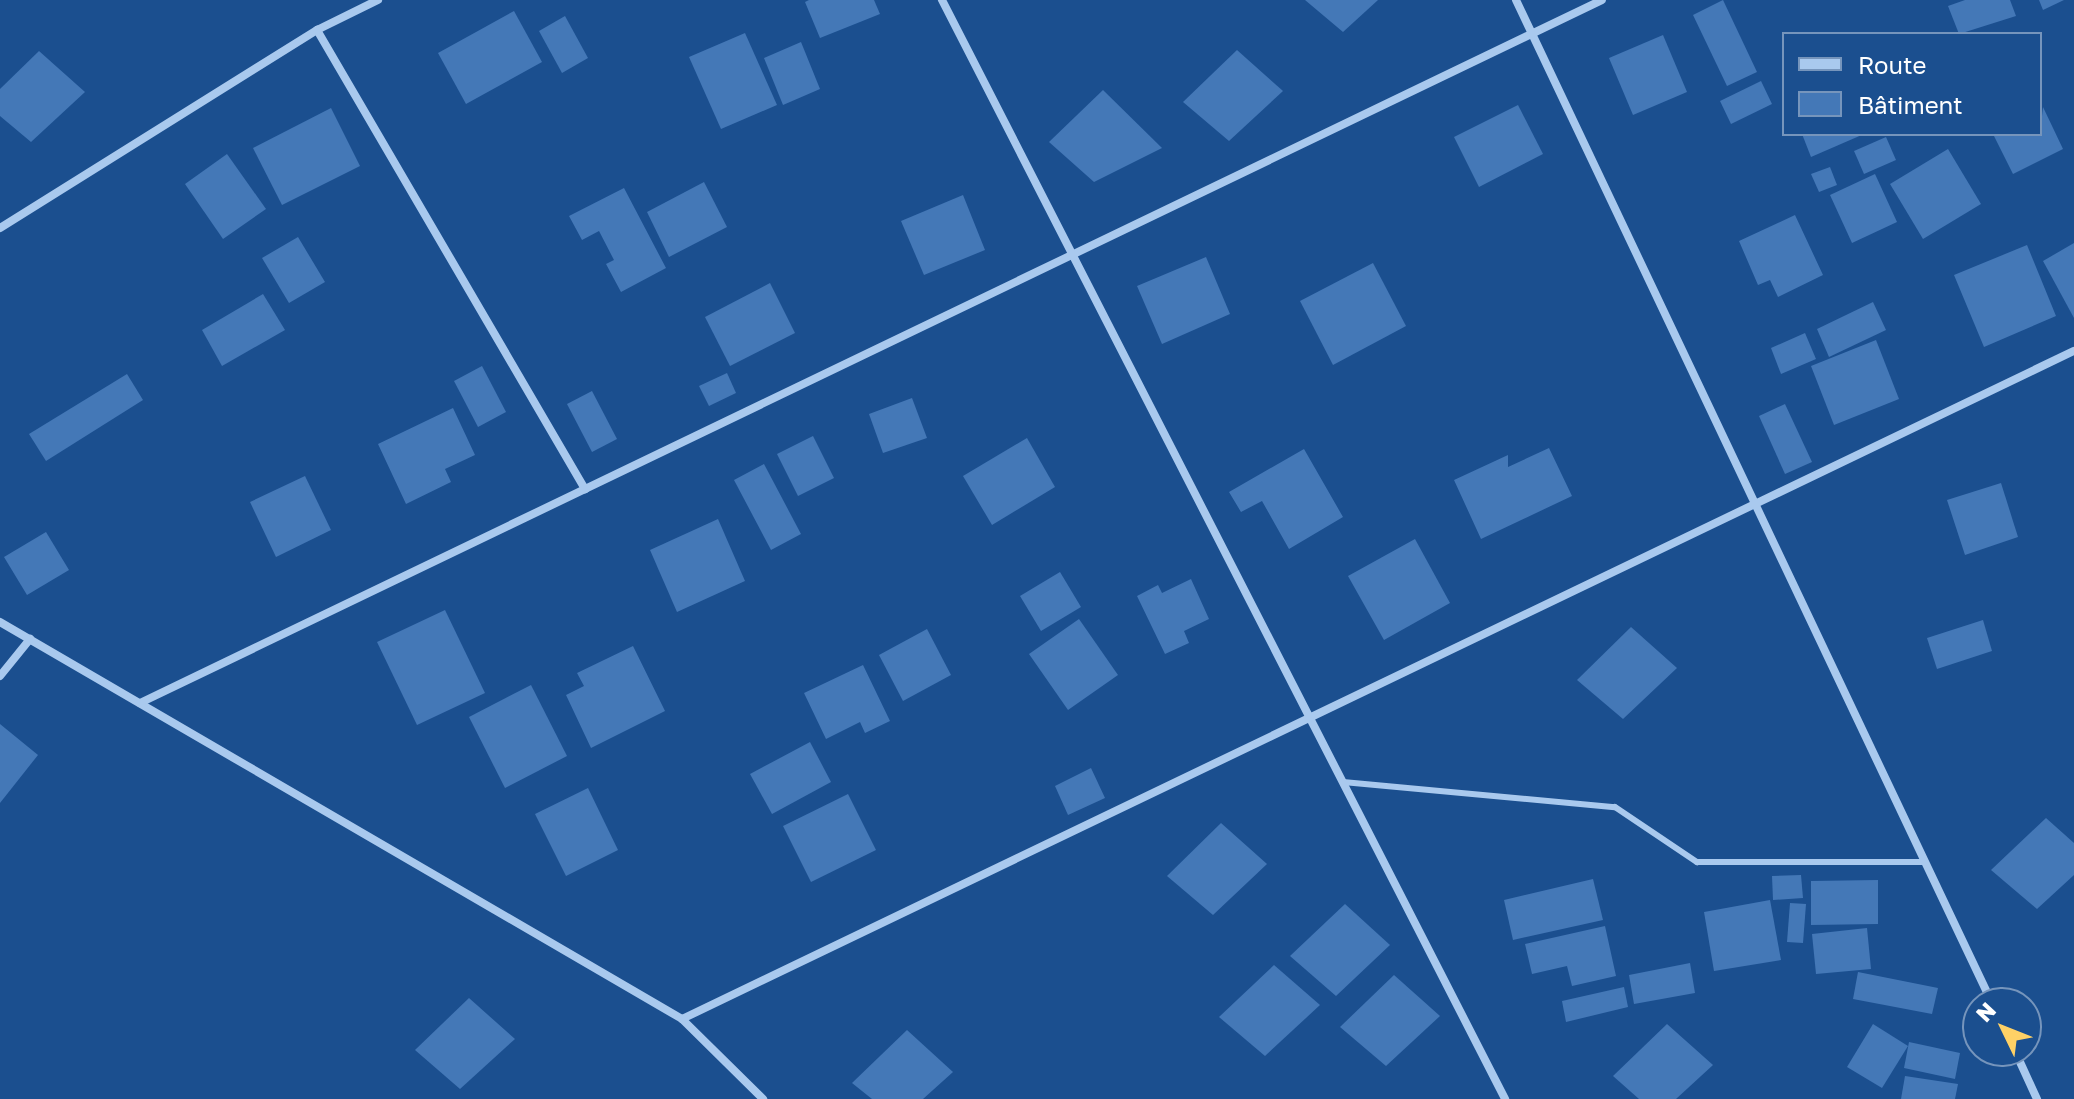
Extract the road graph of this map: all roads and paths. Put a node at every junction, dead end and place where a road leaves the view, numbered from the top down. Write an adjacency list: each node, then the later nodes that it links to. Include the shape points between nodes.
1 (378, 0): 5 (street)
2 (942, 0): 8 (street)
3 (1516, 0): 6 (street)
4 (1602, 0): 6 (street)
5 (317, 30): 7 (street); 10 (street)
6 (1532, 34): 8 (street); 11 (street)
7 (0, 228)
8 (1072, 255): 10 (street); 16 (street)
9 (2074, 351): 11 (street)
10 (585, 489): 15 (street)
11 (1755, 504): 16 (street); 18 (street)
12 (0, 622): 13 (street)
13 (30, 639): 14 (street); 15 (street)
14 (0, 676)
15 (140, 703): 20 (street)
16 (1309, 718): 17 (street); 20 (street)
17 (1343, 782): 18 (lane, via 1615,807 1697,862); 23 (street)
18 (1925, 862): 19 (street)
19 (1984, 987)
20 (682, 1019): 22 (street)
21 (2022, 1067): 24 (street)
22 (763, 1099)
23 (1505, 1099)
24 (2037, 1099)

